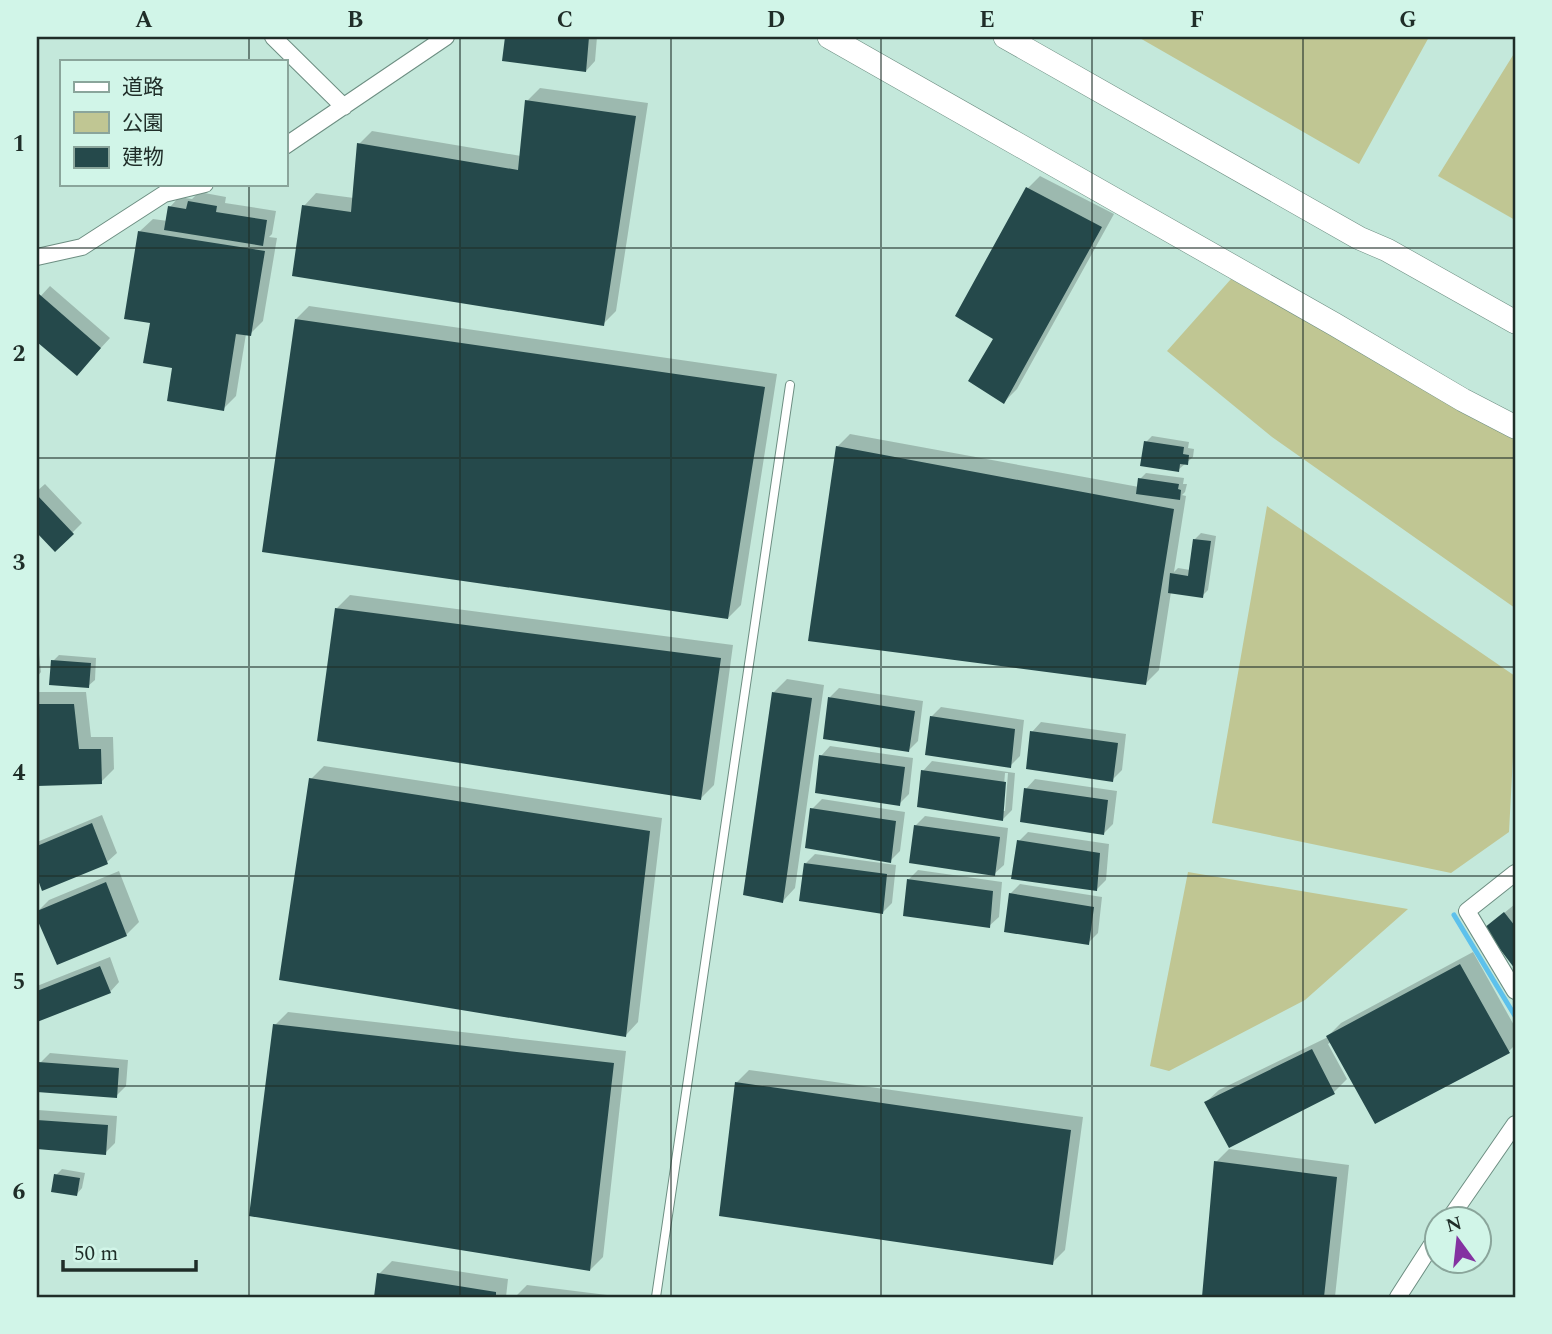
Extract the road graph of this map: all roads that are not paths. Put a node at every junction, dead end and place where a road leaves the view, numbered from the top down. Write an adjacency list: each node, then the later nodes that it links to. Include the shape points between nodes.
1 (274, 37): 5 (street)
2 (446, 37): 5 (street)
3 (829, 37): 11 (street)
4 (1005, 37): 9 (street)
5 (344, 107): 6 (street)
6 (287, 145)
7 (197, 186): 8 (street, via 164,194 82,247)
8 (37, 257)
9 (1515, 322)
10 (790, 385): 17 (lane)
11 (1515, 427)
12 (1515, 873): 13 (street, via 1467,911)
13 (1515, 991)
14 (1515, 1124): 15 (street)
15 (1460, 1204)
16 (1422, 1261): 18 (street)
17 (656, 1297)
18 (1398, 1297)

